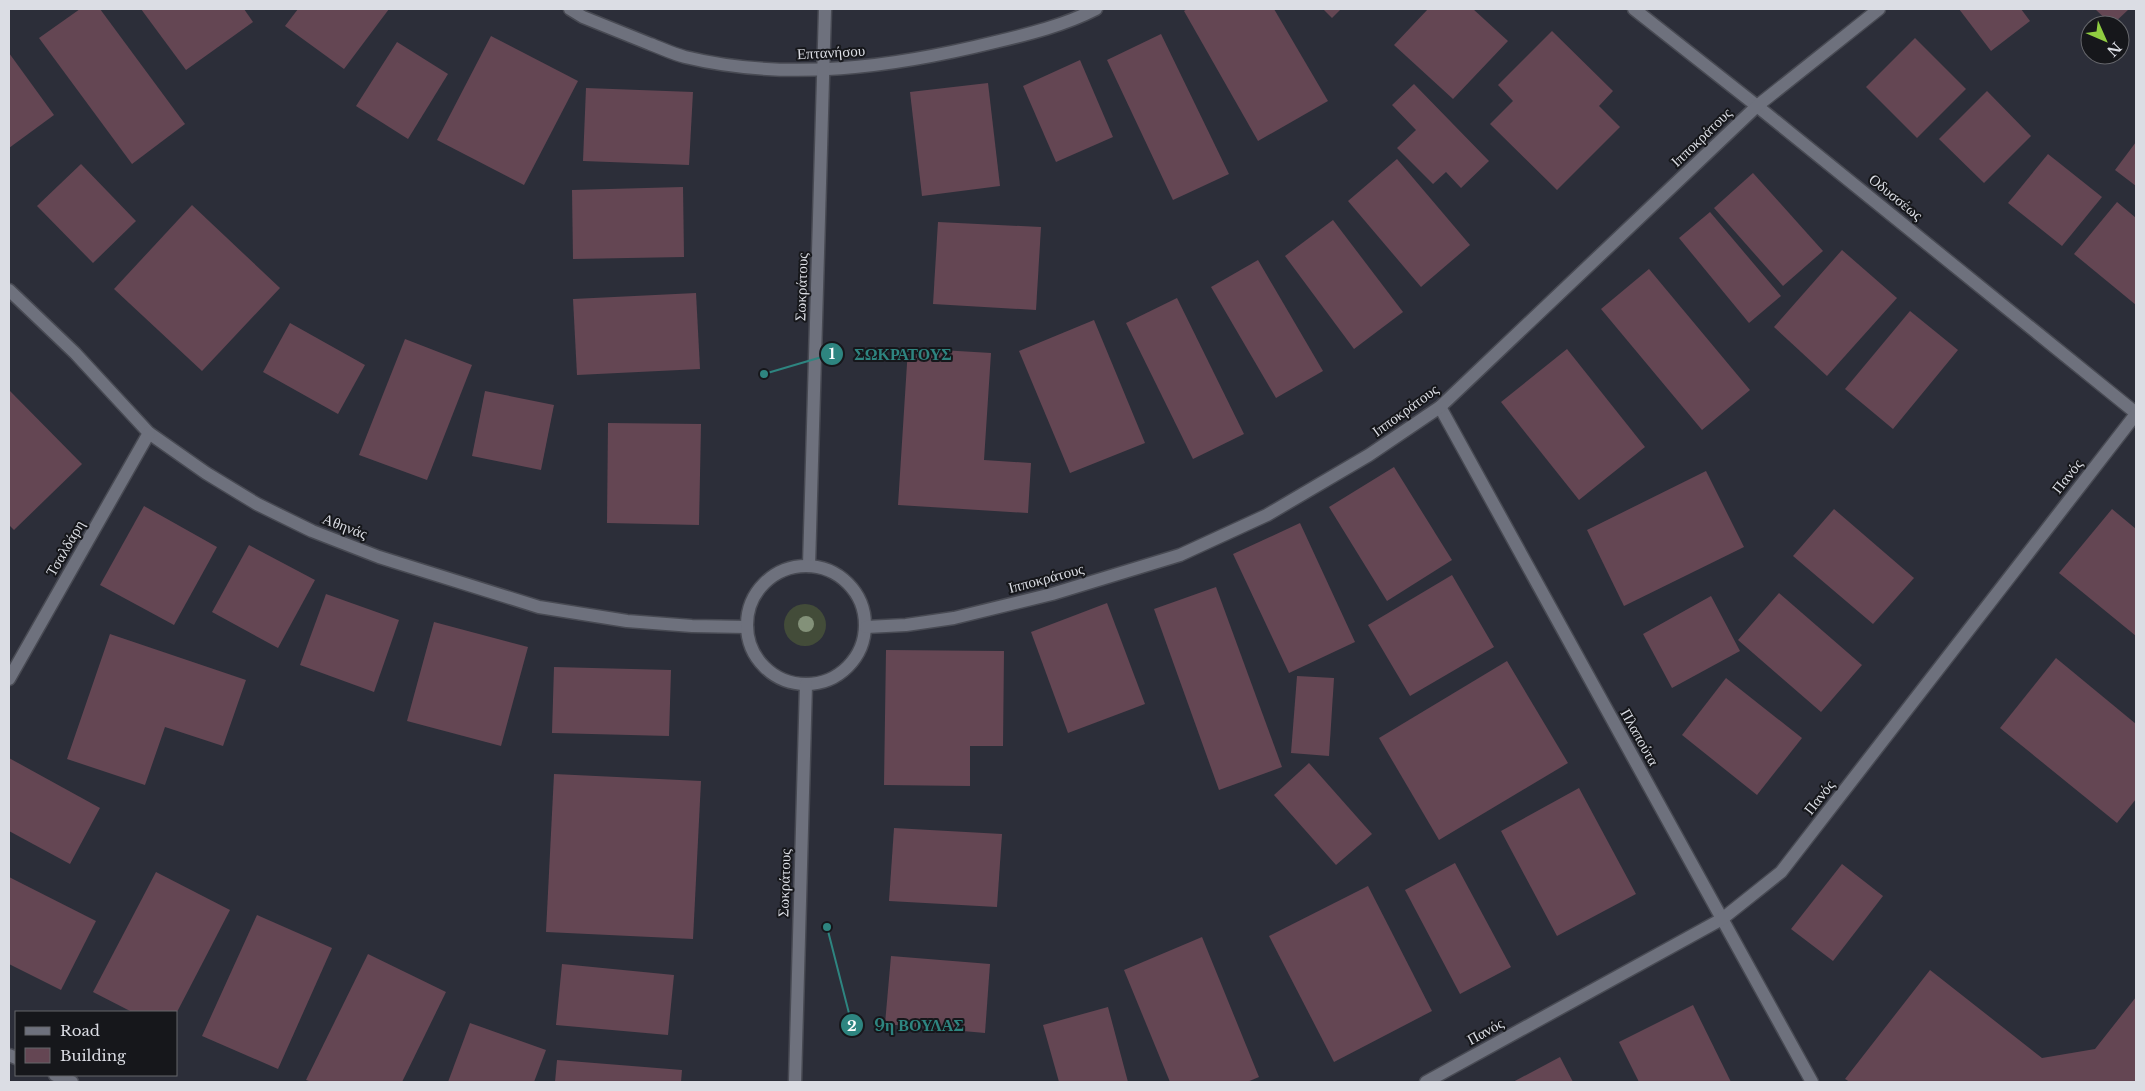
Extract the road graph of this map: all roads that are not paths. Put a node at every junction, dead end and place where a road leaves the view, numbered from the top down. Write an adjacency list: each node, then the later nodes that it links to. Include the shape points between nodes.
1 (570, 9): 6 (street, Επτανήσου, via 684,57 756,70)
2 (824, 9): 6 (street, Σωκράτους)
3 (1096, 9): 6 (street, Επτανήσου, via 1024,35 968,49 898,63)
4 (1634, 9): 7 (street, Οδυσσέως)
5 (1879, 9): 7 (street, Ιπποκράτους)
6 (823, 70): 12 (street, Σωκράτους)
7 (1758, 106): 9 (street, Ιπποκράτους); 10 (street, Οδυσσέως)
8 (9, 290): 11 (street, Αθηνάς, via 75,353)
9 (1440, 407): 14 (street, Ιπποκράτους, via 1369,455 1267,515 1180,555 1052,594 954,618); 17 (street, Πλαπούτα)
10 (2136, 414): 17 (street, Πανός, via 1781,872)
11 (149, 433): 13 (street, Αθηνάς, via 257,504 312,531 378,557 539,607 628,622); 15 (street, Τσαλδάρη)
12 (809, 566): 13 (street, via 793,567 765,582 749,610); 14 (street, via 827,569 856,592)
13 (747, 627): 16 (street, via 755,656 765,668 791,682)
14 (866, 627): 16 (street, via 862,645 853,661 824,682)
15 (9, 679)
16 (806, 684): 20 (street, Σωκράτους)
17 (1722, 919): 21 (street, Πανός); 22 (street, Πλαπούτα)
18 (57, 1076): 19 (street)
19 (72, 1082)
20 (795, 1082)
21 (1426, 1082)
22 (1812, 1082)

